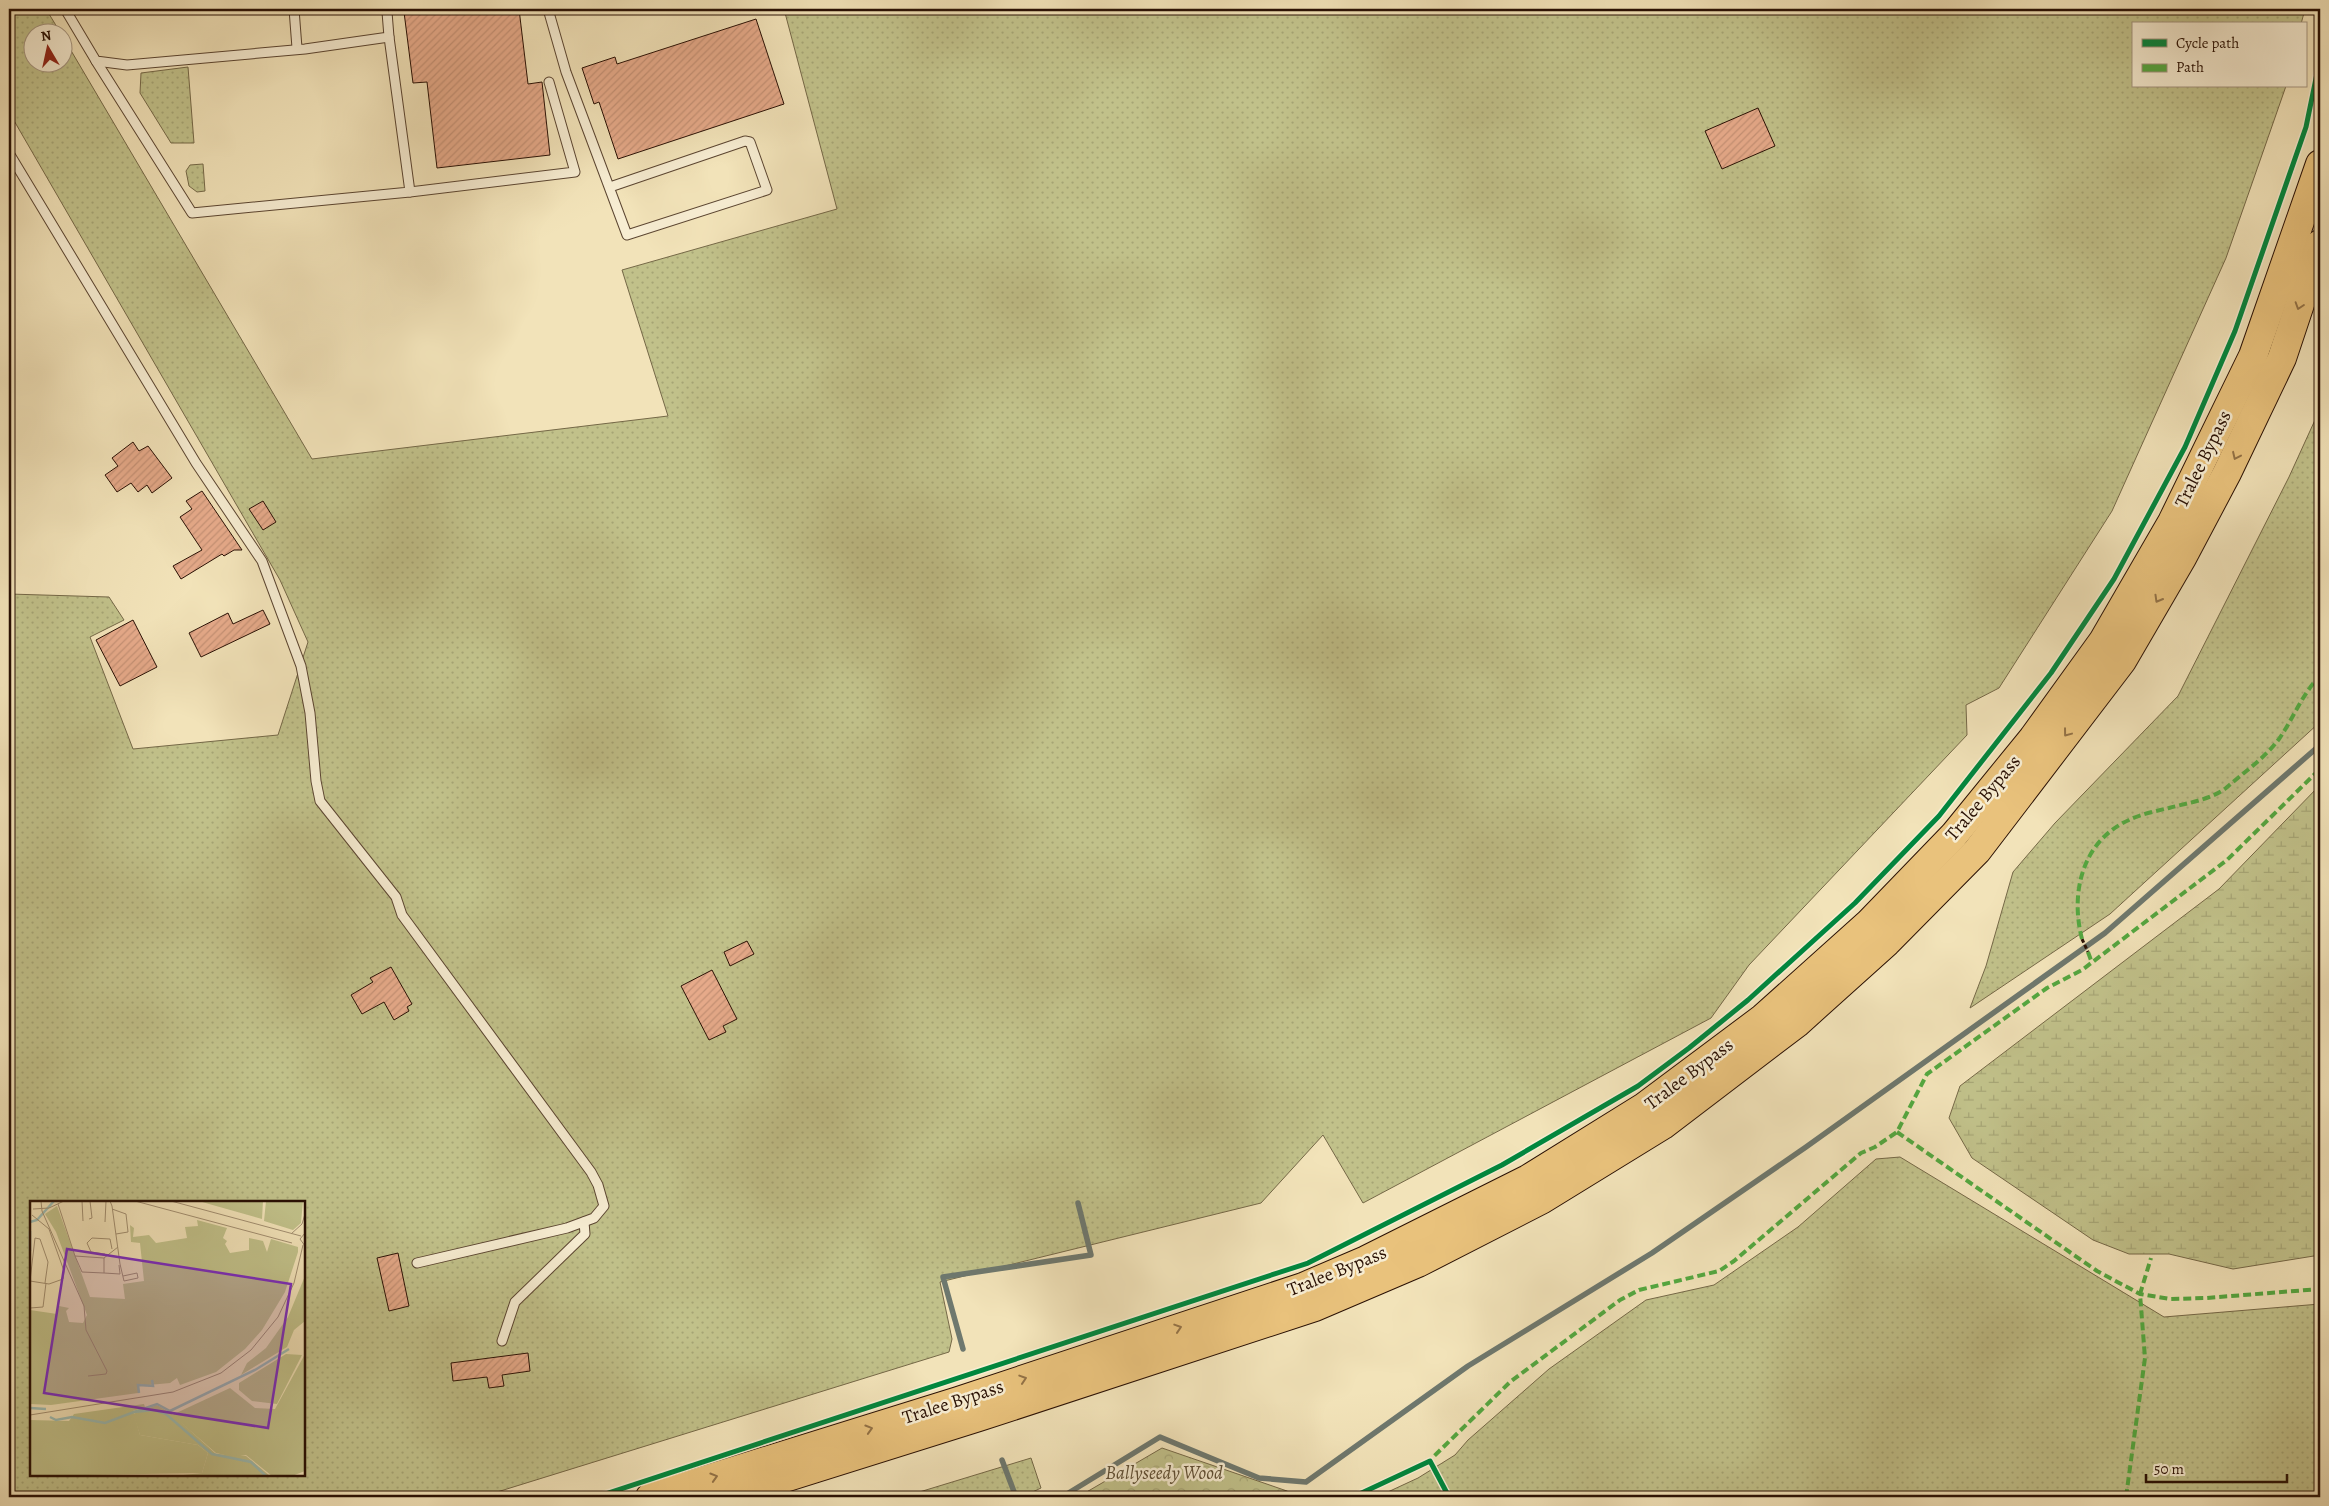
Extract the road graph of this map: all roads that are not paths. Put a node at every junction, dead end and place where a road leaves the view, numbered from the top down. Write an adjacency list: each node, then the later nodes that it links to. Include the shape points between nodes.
1 (65, 9): 7 (lane)
2 (294, 9): 6 (lane)
3 (388, 9): 5 (lane)
4 (548, 9): 11 (lane, via 566,72)
5 (389, 38): 6 (lane); 12 (lane)
6 (297, 48): 7 (lane, via 127,65)
7 (96, 61): 12 (lane, via 192,213)
8 (549, 82): 12 (lane, via 575,172)
9 (9, 153): 14 (lane, via 196,463 262,561 301,666 320,801 396,897 402,914 591,1172 604,1206 594,1218)
10 (2320, 164): 17 (highway, Tralee Bypass, one-way to 10, via 958,1401 1303,1287 1366,1260 1528,1179 1644,1107 1763,1018 1869,923 1954,835 2033,738 2103,641 2172,522 2253,356)
11 (610, 187): 11 (lane, via 745,141 750,142 767,190 628,235)
12 (410, 192)
13 (2320, 244): 18 (highway, Tralee Bypass, one-way to 18, via 2278,367 2182,558 2122,661 1977,851 1887,942 1797,1023 1663,1125 1541,1200 1418,1263 1306,1310)
14 (584, 1222): 15 (lane); 16 (lane, via 585,1234 515,1302)
15 (417, 1263)
16 (502, 1341)
17 (650, 1497)
18 (724, 1497)

